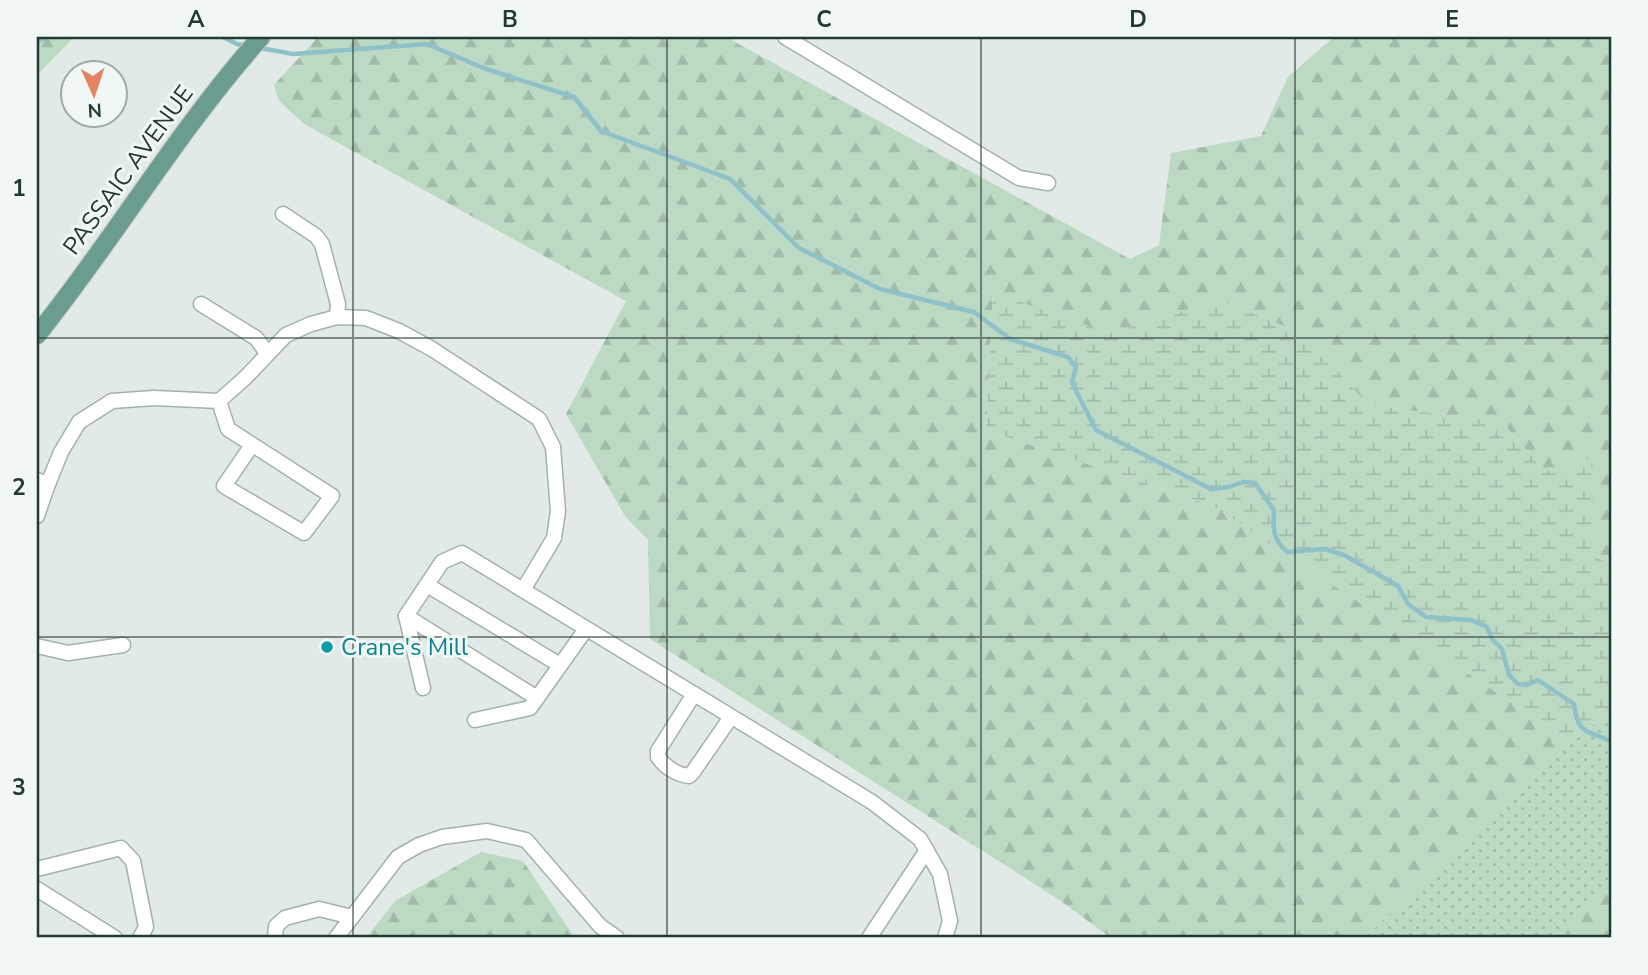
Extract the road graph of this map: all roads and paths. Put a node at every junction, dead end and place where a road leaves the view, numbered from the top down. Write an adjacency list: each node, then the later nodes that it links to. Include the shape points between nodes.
1 (785, 37): 3 (street, via 1019,178)
2 (260, 38): 7 (main road, PASSAIC AVENUE, via 208,99)
3 (1048, 183)
4 (283, 214): 6 (street, via 322,244 338,304)
5 (201, 304): 8 (street, via 256,338)
6 (337, 317): 8 (street, via 286,335); 14 (street, via 366,318 399,331 539,419 553,447 558,510 554,538)
7 (37, 335)
8 (267, 353): 9 (street)
9 (219, 401): 10 (street, via 228,429); 11 (street, via 112,401 79,422)
10 (252, 445): 10 (street, via 332,496 304,533 223,486)
11 (42, 482): 12 (street)
12 (37, 516)
13 (427, 585): 14 (street, via 442,562 462,553); 15 (street); 19 (street)
14 (523, 590): 16 (street)
15 (406, 616): 20 (street); 22 (street)
16 (586, 629): 19 (street); 21 (street)
17 (122, 645): 18 (street, via 68,653)
18 (37, 646)
19 (560, 665): 22 (street)
20 (423, 688)
21 (694, 694): 23 (street); 23 (street, via 658,751 662,763 681,775 693,772)
22 (537, 698): 24 (street, via 530,708)
23 (731, 717): 25 (street, via 872,802 920,839)
24 (475, 720)
25 (927, 850): 34 (street); 35 (street, via 940,874 950,921)
26 (37, 869): 30 (street, via 121,848 134,861 146,927)
27 (37, 889): 29 (street)
28 (352, 917): 31 (street, via 319,909 285,918 276,926); 32 (street); 33 (street, via 398,856 442,837 487,831 526,840 600,926)
29 (115, 938)
30 (140, 938)
31 (275, 938)
32 (336, 938)
33 (617, 938)
34 (869, 938)
35 (945, 938)

